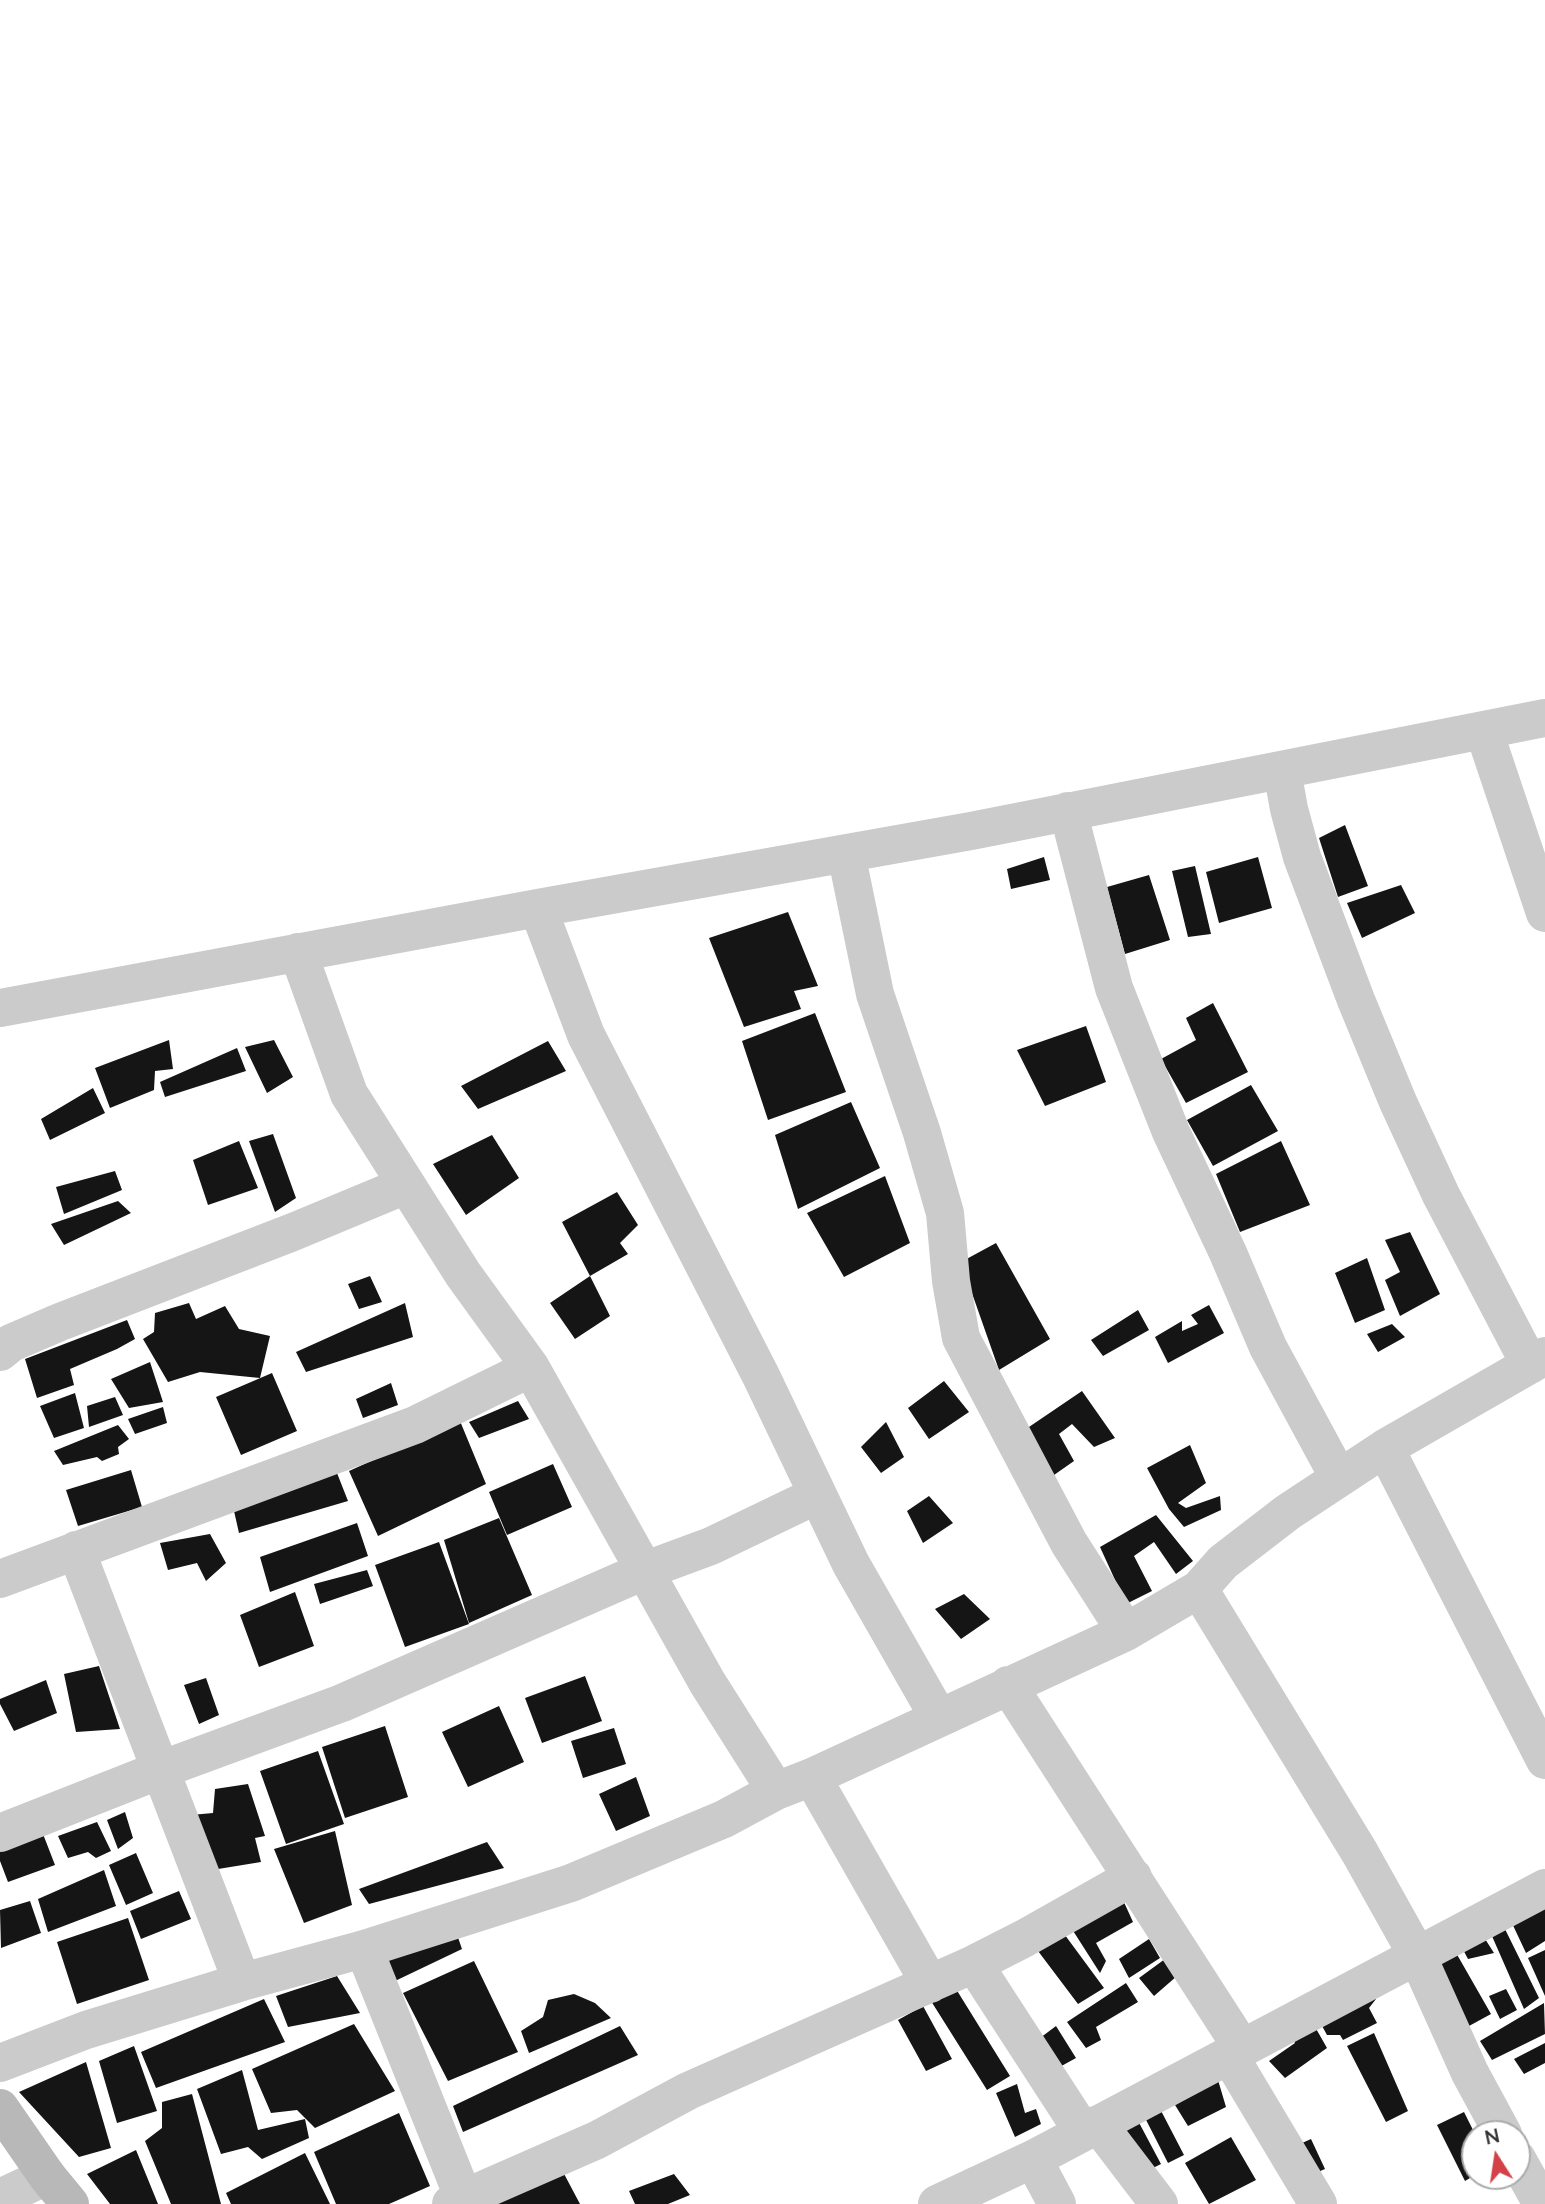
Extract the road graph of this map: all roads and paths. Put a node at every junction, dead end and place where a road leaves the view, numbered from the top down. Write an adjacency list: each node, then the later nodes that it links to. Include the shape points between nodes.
1 (1545, 718): 2 (street)
2 (1484, 730): 3 (street); 7 (street)
3 (1282, 770): 4 (street); 12 (street, via 1302,857 1398,1102 1441,1195)
4 (1068, 811): 5 (street); 15 (street, via 1114,988 1171,1132 1268,1347)
5 (846, 853): 6 (street); 21 (street, via 875,994 945,1213 961,1338 1069,1543)
6 (538, 908): 8 (street); 16 (street, via 586,1035)
7 (1545, 913)
8 (298, 952): 9 (street); 10 (street, via 349,1094)
9 (0, 1008)
10 (406, 1185): 11 (street, via 11,1342); 13 (street)
11 (0, 1352)
12 (1537, 1361): 14 (street)
13 (531, 1368): 17 (street, via 415,1425); 18 (street)
14 (1385, 1448): 15 (street); 24 (street)
15 (1339, 1478): 20 (street, via 1223,1562)
16 (817, 1495): 18 (street, via 710,1546); 23 (street, via 850,1564)
17 (76, 1550): 19 (street); 25 (street)
18 (646, 1570): 25 (street, via 342,1703); 27 (street)
19 (0, 1579)
20 (1199, 1589): 21 (street); 32 (street)
21 (1126, 1632): 22 (street)
22 (1008, 1685): 23 (street); 29 (street)
23 (939, 1718): 26 (street)
24 (1545, 1760)
25 (160, 1770): 28 (street); 34 (street)
26 (812, 1777): 27 (street); 35 (street)
27 (776, 1791): 31 (street, via 724,1819 571,1882)
28 (0, 1832)
29 (1133, 1877): 33 (street); 36 (street)
30 (1545, 1888): 32 (street)
31 (364, 1949): 34 (street); 45 (street)
32 (1417, 1955): 36 (street); 39 (street)
33 (974, 1964): 35 (street); 40 (street)
34 (242, 1982): 37 (street, via 86,2030)
35 (930, 1984): 45 (street, via 688,2091 597,2140)
36 (1235, 2052): 40 (street); 49 (street)
37 (0, 2063)
38 (0, 2108): 43 (street)
39 (1495, 2120)
40 (1090, 2128): 41 (street); 48 (street)
41 (1033, 2159): 46 (street); 47 (street)
42 (1531, 2184): 50 (street)
43 (59, 2190): 44 (street)
44 (0, 2199)
45 (460, 2202)
46 (937, 2204)
47 (1057, 2204)
48 (1159, 2204)
49 (1318, 2204)
50 (1542, 2204)

